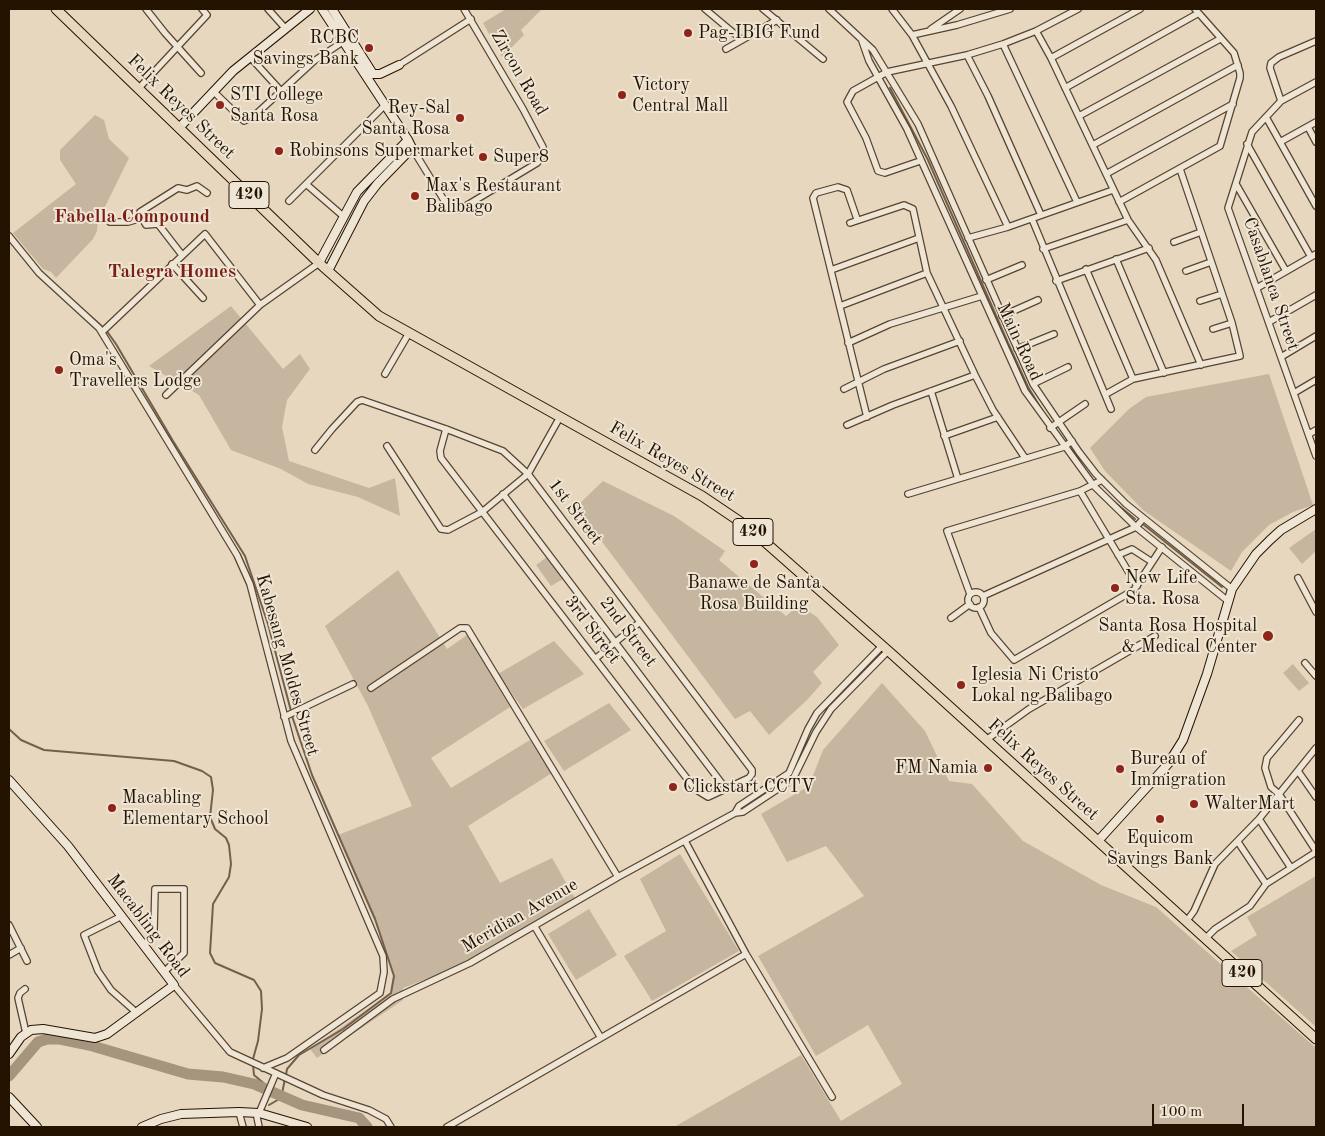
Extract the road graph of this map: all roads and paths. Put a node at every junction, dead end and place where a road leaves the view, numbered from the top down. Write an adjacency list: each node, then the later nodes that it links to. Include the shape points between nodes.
1 (56, 9): 44 (main road, Felix Reyes Street / 420)
2 (146, 9): 31 (street)
3 (202, 9): 31 (street, via 207,14)
4 (268, 9): 21 (street)
5 (310, 9): 21 (street)
6 (322, 9): 28 (street)
7 (332, 9): 38 (street, via 373,74)
8 (464, 9): 19 (street, Zircon Road)
9 (705, 9): 27 (street)
10 (763, 9): 20 (street)
11 (829, 9): 25 (street, Main Road)
12 (892, 9): 24 (street)
13 (960, 9): 22 (street)
14 (1010, 9): 17 (street)
15 (1078, 9): 23 (street)
16 (1140, 9): 35 (street)
17 (999, 11): 22 (street)
18 (1196, 11): 26 (street); 45 (street)
19 (471, 19): 38 (street); 62 (street, Zircon Road, via 523,109 544,154 536,163 459,210 450,210)
20 (777, 20): 27 (street); 36 (street)
21 (285, 28): 34 (street)
22 (929, 31): 24 (street)
23 (1036, 31): 30 (street); 35 (street)
24 (912, 35): 37 (street)
25 (862, 39): 40 (street, Main Road); 42 (street, Main Road)
26 (1220, 39): 39 (street, via 1234,53); 52 (street)
27 (742, 40): 32 (street)
28 (344, 41): 47 (street); 48 (street)
29 (1316, 41): 49 (street, via 1271,63)
30 (1003, 44): 33 (street); 71 (street)
31 (176, 46): 41 (street); 44 (street)
32 (726, 49)
33 (967, 55): 37 (street); 75 (street)
34 (250, 57): 46 (street); 47 (street)
35 (1051, 58): 45 (street)
36 (823, 59)
37 (928, 63): 40 (street); 82 (street)
38 (399, 65): 48 (street, via 376,83)
39 (1238, 65): 50 (street, via 1240,78); 61 (street)
40 (887, 72): 42 (street); 86 (street, Main Road, via 918,124)
41 (201, 73)
42 (878, 77): 63 (street, Main Road, via 907,129); 63 (street, via 853,91 847,102 866,138 878,171 886,173)
43 (1316, 82): 49 (street)
44 (139, 88): 56 (main road, Felix Reyes Street / 420)
45 (1065, 88): 52 (street)
46 (213, 91): 47 (street, via 244,121 254,116); 56 (street)
47 (280, 91)
48 (377, 95): 51 (street)
49 (1281, 101): 53 (street)
50 (1233, 104): 64 (street, via 1220,146); 65 (street)
51 (384, 106): 57 (street); 66 (street)
52 (1079, 116): 61 (street)
53 (1266, 117): 58 (street); 60 (street, via 1252,132)
54 (1316, 122): 55 (street)
55 (1308, 127): 58 (street); 59 (street)
56 (179, 128): 94 (main road, Felix Reyes Street / 420)
57 (408, 140): 62 (street); 74 (street)
58 (1280, 142): 73 (street)
59 (1316, 142)
60 (1247, 144): 67 (street); 91 (street)
61 (1093, 145): 65 (street)
62 (412, 148): 99 (street, via 378,182 364,202)
63 (920, 161): 108 (street, Main Road)
64 (1180, 169): 72 (street); 83 (street)
65 (1106, 174): 68 (street)
66 (306, 184): 70 (street); 74 (street)
67 (1236, 184): 101 (street); 105 (street, Casablanca Street, via 1228,208)
68 (1113, 190): 71 (street); 72 (street)
69 (207, 193): 76 (street, via 197,186 187,190 178,188 140,212)
70 (289, 201)
71 (1077, 202): 75 (street)
72 (1119, 202): 79 (street)
73 (1316, 206)
74 (340, 214): 94 (street)
75 (1041, 215): 77 (street)
76 (142, 218): 80 (street); 90 (street, via 146,225 158,224)
77 (1032, 218): 82 (street); 89 (street)
78 (857, 219): 81 (street); 85 (street, via 904,205 915,213); 98 (street, via 847,190 838,187 816,193 813,198)
79 (1128, 220): 88 (street); 89 (street)
80 (110, 222)
81 (850, 223)
82 (1008, 227): 86 (street)
83 (1201, 232): 87 (street); 93 (street)
84 (9, 236): 119 (street, Kabesang Moldes Street, via 39,272)
85 (919, 238): 98 (street); 102 (street)
86 (968, 238): 103 (street, Main Road)
87 (1174, 242)
88 (1149, 248): 92 (street); 127 (street)
89 (1044, 249): 104 (street)
90 (182, 255): 95 (street); 112 (street, via 206,235)
91 (1314, 256): 101 (street)
92 (1116, 259): 97 (street); 129 (street)
93 (1212, 262): 100 (street); 106 (street)
94 (319, 263): 99 (main road, Felix Reyes Street / 420); 112 (street)
95 (172, 264): 109 (street); 119 (street)
96 (1022, 265): 103 (street)
97 (1086, 269): 104 (street); 132 (street)
98 (831, 270): 113 (street)
99 (328, 271): 120 (main road, Felix Reyes Street / 420, via 378,316)
100 (1186, 271)
101 (1286, 272): 105 (street)
102 (927, 273): 113 (street); 114 (street)
103 (986, 280): 115 (street, Main Road)
104 (1056, 281): 139 (street)
105 (1257, 288): 116 (street, Casablanca Street)
106 (1222, 294): 111 (street); 117 (street)
107 (1316, 295): 116 (street)
108 (982, 296): 114 (street); 148 (street, Main Road, via 1022,384)
109 (203, 298)
110 (1038, 300): 115 (street)
111 (1200, 301)
112 (260, 305): 140 (street)
113 (840, 306): 124 (street)
114 (944, 307): 123 (street); 124 (street, via 890,324)
115 (1002, 316): 125 (street, Main Road)
116 (1269, 322): 126 (street, Casablanca Street)
117 (1232, 323): 118 (street); 127 (street, via 1240,356)
118 (1213, 329)
119 (104, 330): 193 (street, Kabesang Moldes Street, via 237,555 250,584)
120 (409, 333): 130 (street); 143 (main road, Felix Reyes Street / 420)
121 (1054, 334): 125 (street)
122 (1316, 336): 126 (street)
123 (960, 341): 131 (street); 134 (street)
124 (848, 344): 134 (street)
125 (1017, 349): 135 (street, Main Road)
126 (1281, 356): 138 (street, Casablanca Street)
127 (1201, 365): 129 (street)
128 (1068, 367): 135 (street)
129 (1164, 373): 132 (street)
130 (384, 374)
131 (975, 376): 137 (street); 145 (street)
132 (1133, 379): 139 (street)
133 (1316, 380): 138 (street)
134 (859, 381): 136 (street); 144 (street)
135 (1033, 384): 146 (street, Main Road)
136 (844, 389)
137 (931, 391): 144 (street); 152 (street)
138 (1294, 393): 151 (street, Casablanca Street)
139 (1106, 394): 142 (street)
140 (166, 395)
141 (1085, 404): 146 (street)
142 (1111, 409)
143 (560, 417): 159 (street); 187 (main road, Felix Reyes Street / 420, via 732,516)
144 (867, 417): 147 (street)
145 (998, 417): 152 (street); 158 (street)
146 (1058, 422): 148 (street); 153 (street, Main Road)
147 (846, 425)
148 (1050, 428): 155 (street, Main Road)
149 (446, 429): 156 (street, 1st Street, via 359,401); 159 (street, 1st Street, via 498,448); 167 (street, 3rd Street, via 440,456)
150 (1316, 430): 151 (street)
151 (1309, 434): 157 (street, Casablanca Street)
152 (944, 436): 160 (street)
153 (1072, 441): 155 (street); 161 (street, Main Road)
154 (387, 446): 167 (street, via 441,529 448,530)
155 (1064, 447): 158 (street); 162 (street, Main Road)
156 (315, 450)
157 (1316, 456)
158 (1025, 458): 160 (street)
159 (528, 474): 164 (street); 184 (street, 1st Street)
160 (958, 479): 165 (street)
161 (1102, 480): 162 (street); 168 (street, Main Road)
162 (1094, 486): 163 (street); 169 (street, Main Road)
163 (1080, 491): 170 (street); 177 (street, via 947,532)
164 (503, 494): 167 (street); 186 (street, 2nd Street)
165 (908, 494)
166 (1316, 509): 176 (street, via 1270,540)
167 (482, 512): 188 (street, 3rd Street)
168 (1143, 519): 169 (street); 176 (street, Main Road)
169 (1136, 527): 170 (street); 171 (street, Main Road)
170 (1109, 540): 172 (street); 178 (street)
171 (1162, 547): 173 (street); 179 (street, Main Road)
172 (1118, 555): 173 (street, via 1132,549); 175 (street)
173 (1152, 562): 175 (street)
174 (1298, 578): 182 (street)
175 (1137, 586): 181 (street, via 1014,660 991,633)
176 (1232, 589): 179 (street)
177 (970, 594): 178 (street, via 978,592); 180 (street)
178 (983, 596): 181 (street, via 984,602)
179 (1228, 601): 205 (street, via 1201,690 1177,751)
180 (970, 604): 181 (street); 183 (street)
181 (979, 607)
182 (1316, 612)
183 (951, 618)
184 (640, 622): 186 (street); 197 (street, 1st Street)
185 (1155, 636): 195 (street, via 1029,710)
186 (617, 643): 188 (street); 200 (street, 2nd Street)
187 (885, 648): 195 (main road, Felix Reyes Street / 420); 204 (street, Meridian Avenue, via 817,713 788,773 739,806 735,813)
188 (595, 659): 200 (street, 3rd Street, via 699,793 708,797)
189 (1304, 664): 190 (street)
190 (1316, 676)
191 (353, 684): 193 (street)
192 (371, 688): 209 (street, via 460,628 468,628)
193 (288, 715): 230 (street, Kabesang Moldes Street, via 308,783 383,956 384,972 380,993 287,1058)
194 (1299, 720): 201 (street, via 1267,758 1265,768 1271,787)
195 (986, 740): 205 (main road, Felix Reyes Street / 420)
196 (1316, 748): 198 (street)
197 (752, 770): 200 (street, 3rd Street, via 749,778)
198 (1298, 771): 201 (street); 202 (street)
199 (9, 780): 211 (street, Macabling Road, via 68,846)
200 (726, 788)
201 (1279, 794): 203 (street); 207 (street)
202 (1316, 797)
203 (1259, 819): 206 (street); 208 (street)
204 (685, 841): 209 (street, Meridian Avenue); 218 (street)
205 (1098, 841): 212 (main road, Felix Reyes Street / 420)
206 (1238, 842): 210 (street); 212 (street, via 1215,864)
207 (1316, 852): 208 (street)
208 (1291, 868): 210 (street)
209 (618, 877): 214 (street, Meridian Avenue)
210 (1266, 884): 215 (street, via 1250,906)
211 (122, 916): 216 (street, Macabling Road); 224 (street, via 84,934 98,970 111,990)
212 (1186, 922): 215 (main road, Felix Reyes Street / 420)
213 (9, 926): 217 (street)
214 (535, 927): 226 (street); 228 (street, Meridian Avenue, via 470,963 393,999)
215 (1205, 939): 227 (main road, Felix Reyes Street / 420)
216 (145, 945): 221 (street, Macabling Road); 221 (street, via 154,930 155,889 184,889 184,953)
217 (21, 948): 219 (street); 220 (street)
218 (746, 954): 226 (street); 233 (street)
219 (9, 955)
220 (27, 961)
221 (164, 972): 222 (street, Macabling Road)
222 (174, 985): 224 (street); 230 (street, Macabling Road, via 227,1049)
223 (25, 989): 225 (street, via 18,998)
224 (137, 1013): 225 (street, via 107,1034 95,1038 43,1029)
225 (26, 1033): 229 (street)
226 (601, 1038): 242 (street)
227 (1316, 1039)
228 (324, 1050)
229 (9, 1054)
230 (263, 1068): 231 (street, Macabling Road)
231 (275, 1075): 235 (street); 241 (street, Macabling Road, via 369,1110)
232 (9, 1097): 236 (street)
233 (832, 1097)
234 (239, 1112): 235 (street); 237 (street, via 181,1114); 238 (street)
235 (258, 1113): 239 (street); 240 (street)
236 (37, 1127)
237 (142, 1127)
238 (244, 1127)
239 (260, 1127)
240 (307, 1127)
241 (391, 1127)
242 (447, 1127)

